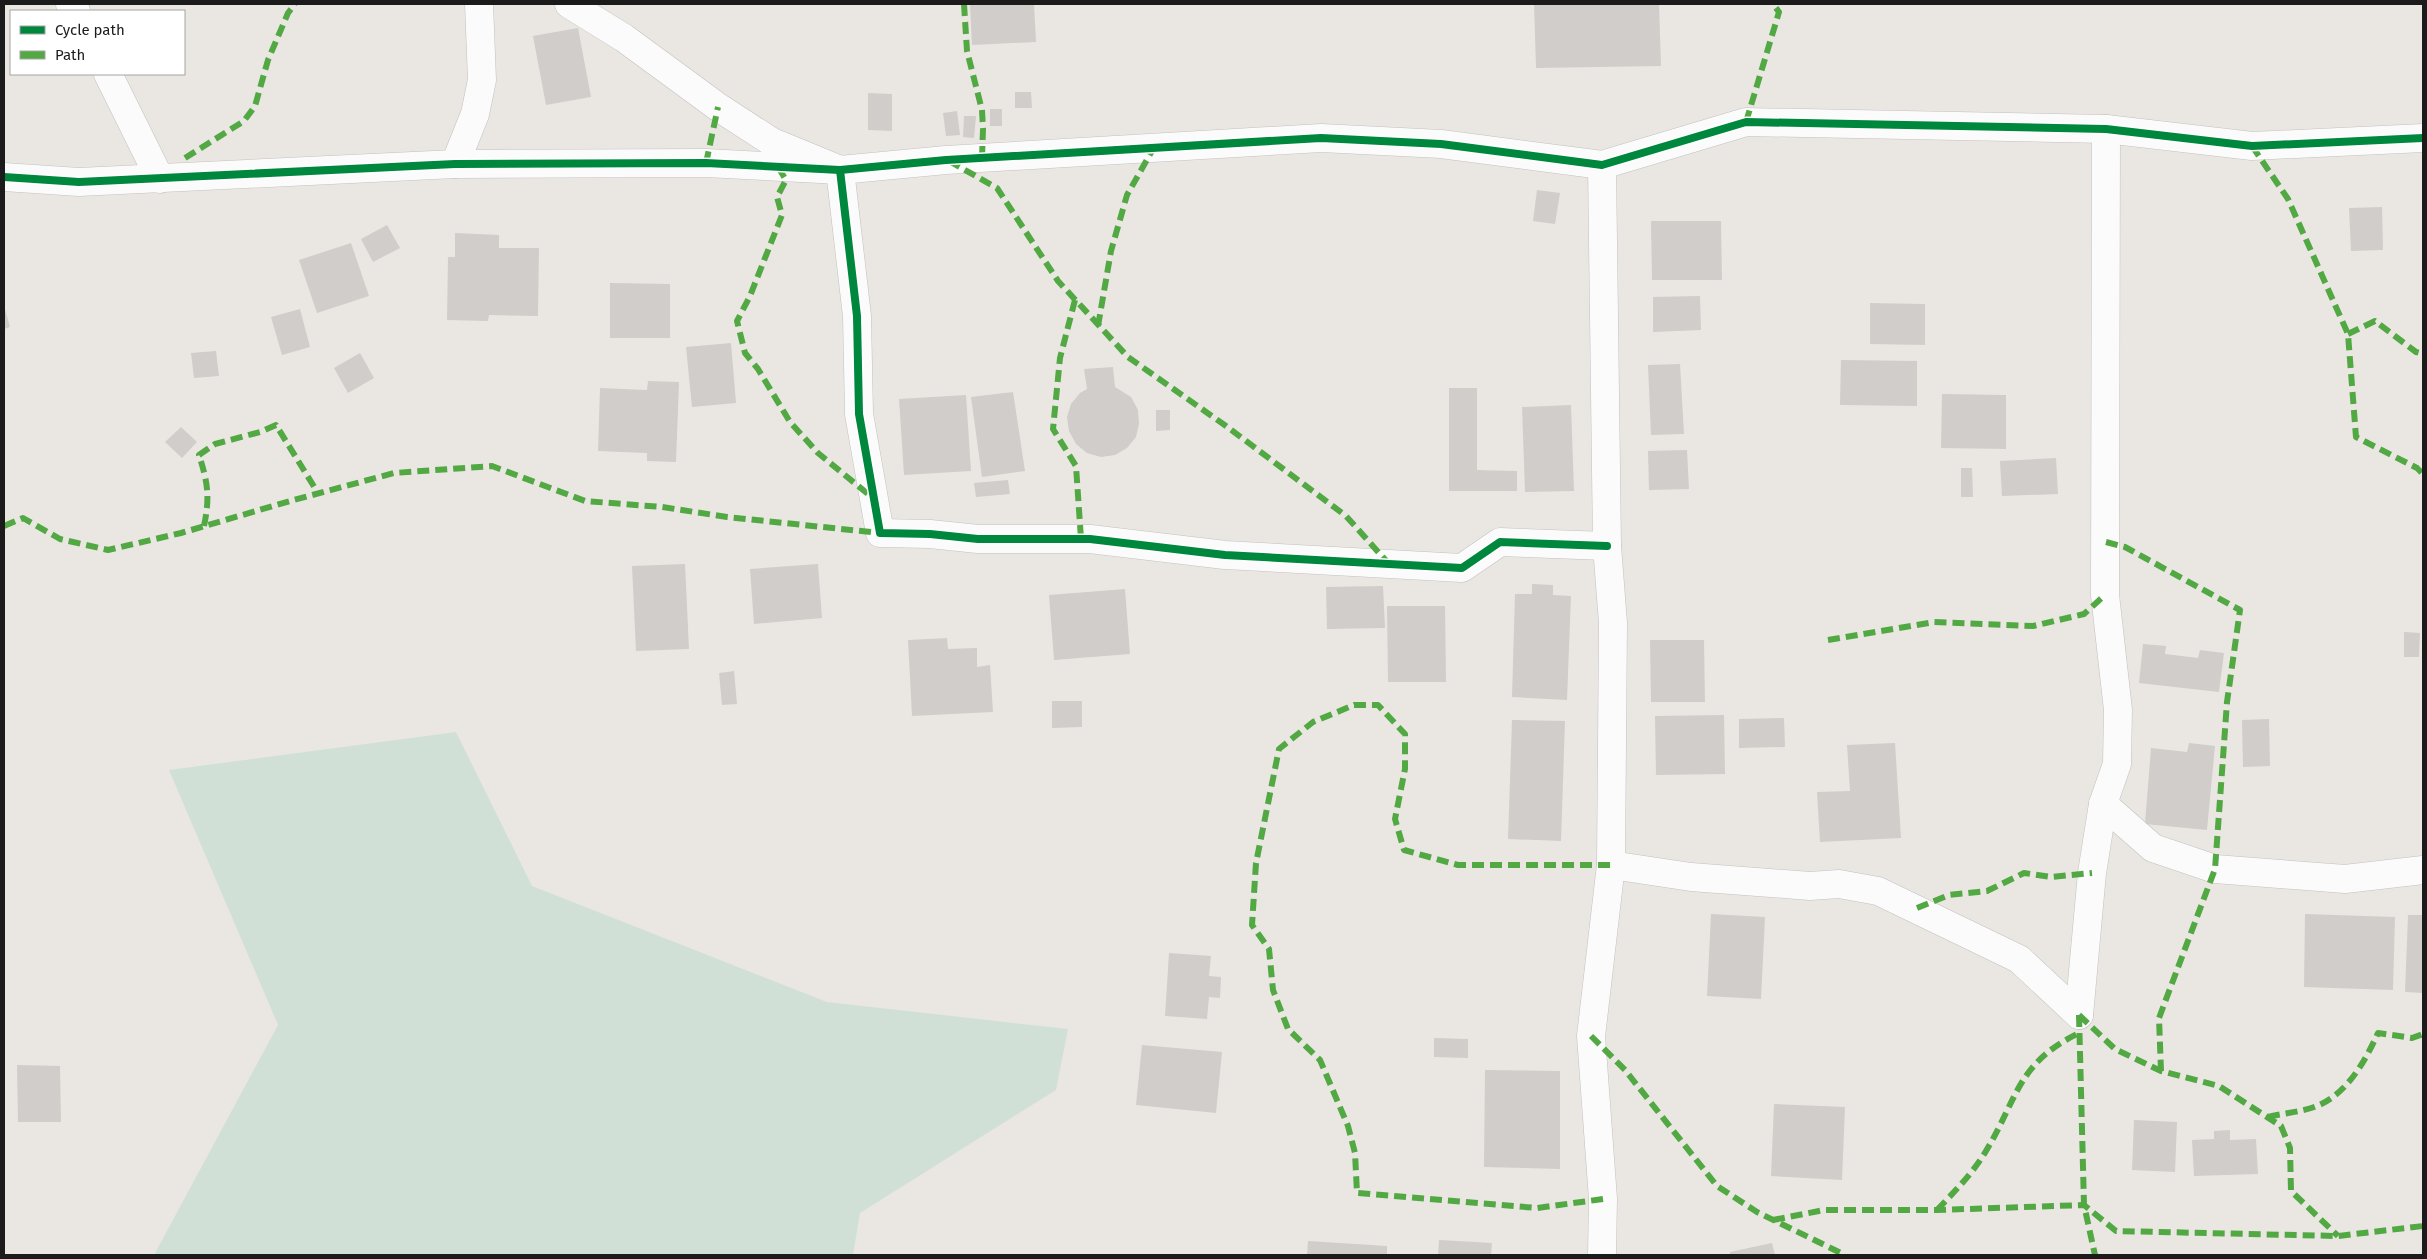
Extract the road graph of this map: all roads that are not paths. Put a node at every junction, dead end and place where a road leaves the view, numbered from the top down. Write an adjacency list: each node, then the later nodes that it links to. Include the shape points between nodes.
1 (479, 4): 6 (street, via 482,80 475,114)
2 (569, 4): 8 (street, via 624,38 772,142)
3 (108, 75): 10 (street)
4 (2106, 129): 5 (street, via 2252,146); 7 (street, via 1746,122); 12 (street, via 2104,595 2118,710 2117,764)
5 (2423, 138)
6 (456, 164): 8 (street, via 706,162); 10 (street)
7 (1602, 165): 8 (street, via 1441,144 1321,138 946,160); 11 (street)
8 (840, 170): 11 (street, via 857,316 859,414 880,533 978,539 1090,539 1225,555 1462,568 1500,542)
9 (4, 176): 10 (street, via 79,182)
10 (160, 179)
11 (1607, 546): 13 (street, via 1613,624)
12 (2103, 804): 13 (street, via 2092,873 2079,1015 2019,959 1878,891 1840,884 1810,886 1691,877); 14 (street, via 2152,848 2215,869 2345,878)
13 (1611, 865): 15 (street, via 1591,1036 1603,1199)
14 (2423, 870)
15 (1602, 1255)

